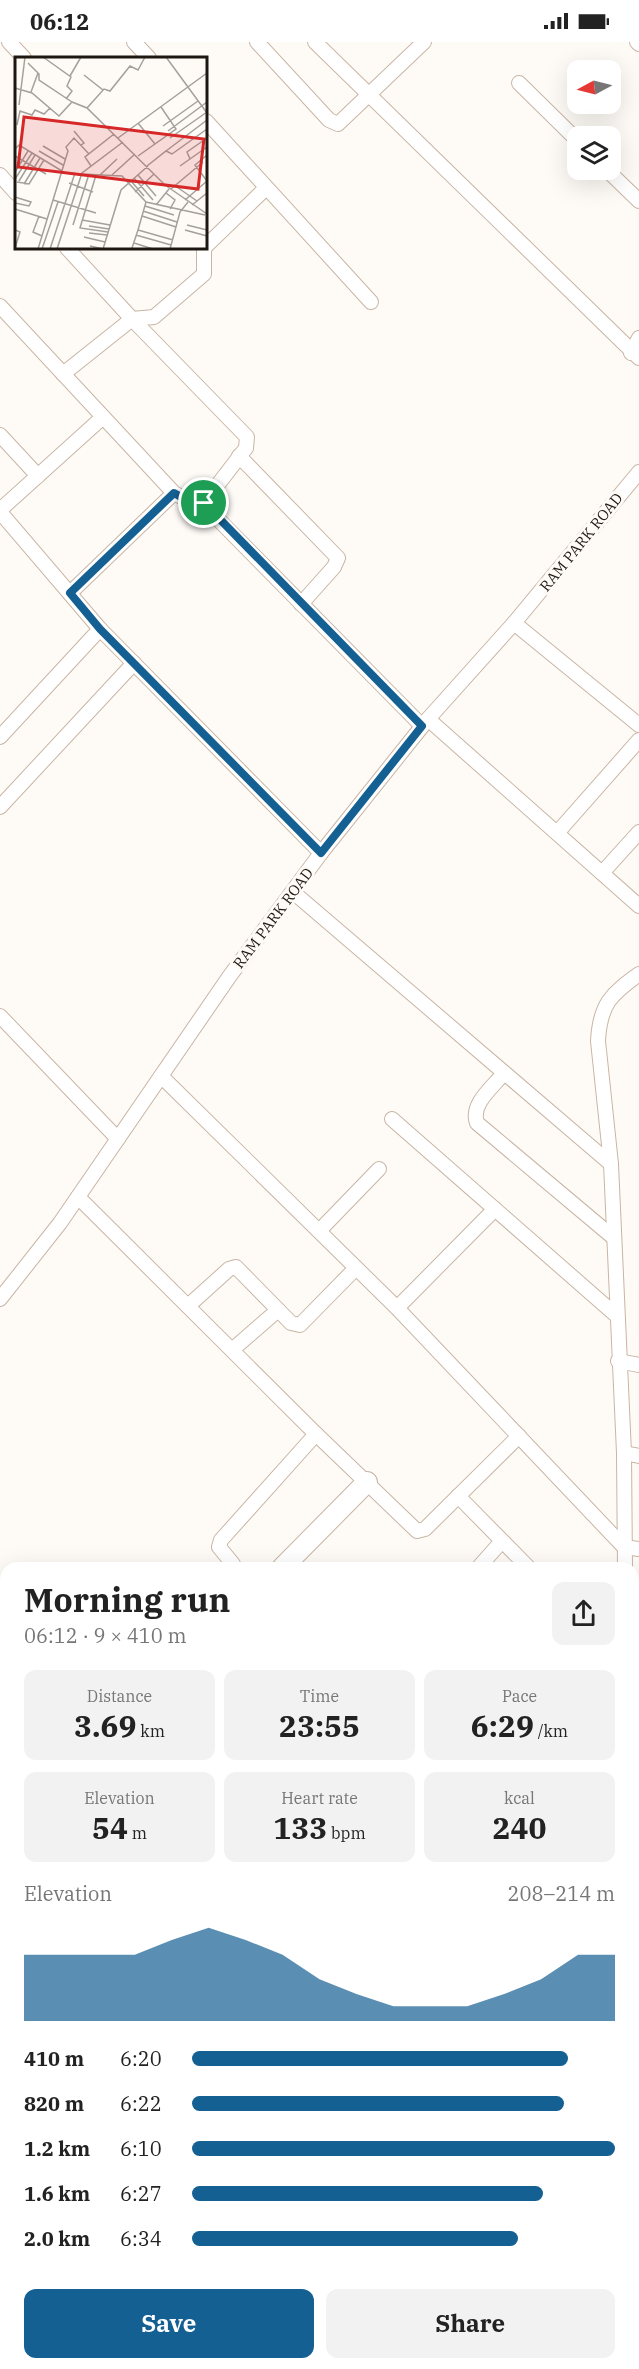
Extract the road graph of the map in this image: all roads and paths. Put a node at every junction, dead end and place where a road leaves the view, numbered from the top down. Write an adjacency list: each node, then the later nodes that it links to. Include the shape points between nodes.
1 (9, 42): 6 (street)
2 (135, 42): 7 (street)
3 (257, 42): 9 (street, via 333,123 342,122)
4 (315, 42): 9 (street)
5 (424, 42): 9 (street)
6 (23, 57)
7 (148, 57)
8 (519, 83): 11 (street)
9 (370, 96): 24 (street)
10 (207, 122): 14 (street)
11 (567, 130)
12 (0, 175): 15 (street)
13 (617, 180): 16 (street)
14 (266, 188): 17 (street); 20 (street)
15 (15, 192)
16 (639, 201)
17 (207, 245)
18 (68, 249): 22 (street)
19 (205, 249): 22 (street, via 204,273 154,317)
20 (371, 302)
21 (0, 306): 25 (street)
22 (132, 319): 25 (street); 28 (street, via 243,430 248,443)
23 (639, 338): 24 (street)
24 (635, 355)
25 (63, 374): 26 (street)
26 (103, 417): 30 (street); 31 (street)
27 (0, 435): 30 (street)
28 (239, 456): 32 (street); 35 (street, via 338,558)
29 (639, 472): 36 (street, RAM PARK ROAD)
30 (38, 476): 33 (street)
31 (174, 493): 32 (street, via 190,502); 34 (street)
32 (204, 503): 35 (street)
33 (0, 511): 34 (street)
34 (70, 593): 37 (street)
35 (301, 604): 39 (street)
36 (514, 623): 39 (street, RAM PARK ROAD); 40 (street)
37 (100, 629): 38 (street); 41 (street)
38 (135, 663): 43 (street); 46 (street)
39 (425, 723): 45 (street); 46 (street, RAM PARK ROAD)
40 (639, 725)
41 (0, 736)
42 (639, 740): 45 (street)
43 (0, 807)
44 (639, 832): 47 (street)
45 (557, 833): 47 (street)
46 (321, 853): 48 (street, RAM PARK ROAD)
47 (602, 873): 49 (street)
48 (293, 892): 52 (street); 53 (street, RAM PARK ROAD)
49 (639, 906)
50 (639, 974): 56 (street, via 608,1000 599,1024)
51 (0, 1016): 55 (street)
52 (504, 1073): 56 (street); 61 (street, via 477,1105 477,1123)
53 (161, 1076): 55 (street, RAM PARK ROAD); 60 (street)
54 (392, 1119): 59 (street)
55 (118, 1139): 58 (street, RAM PARK ROAD)
56 (611, 1164): 61 (street)
57 (379, 1169): 60 (street)
58 (78, 1197): 63 (street, RAM PARK ROAD); 64 (street)
59 (495, 1209): 65 (street); 67 (street)
60 (319, 1231): 62 (street)
61 (614, 1238): 67 (street)
62 (356, 1268): 65 (street); 66 (street, via 300,1325 291,1323)
63 (0, 1297)
64 (188, 1306): 66 (street, via 236,1267); 68 (street)
65 (397, 1308): 72 (street)
66 (278, 1310): 68 (street)
67 (617, 1316): 69 (street)
68 (232, 1350): 71 (street)
69 (618, 1362): 70 (street); 73 (street)
70 (639, 1365)
71 (316, 1434): 75 (street); 80 (street, via 221,1540 219,1547)
72 (519, 1436): 76 (street); 78 (street)
73 (624, 1453): 74 (street); 78 (street)
74 (639, 1456)
75 (366, 1482): 76 (street, via 417,1531 425,1529); 81 (street)
76 (458, 1496): 77 (street)
77 (502, 1540): 82 (street); 83 (street)
78 (624, 1547): 79 (street); 84 (street)
79 (639, 1549)
80 (230, 1562)
81 (288, 1562)
82 (483, 1562)
83 (524, 1562)
84 (625, 1562)

